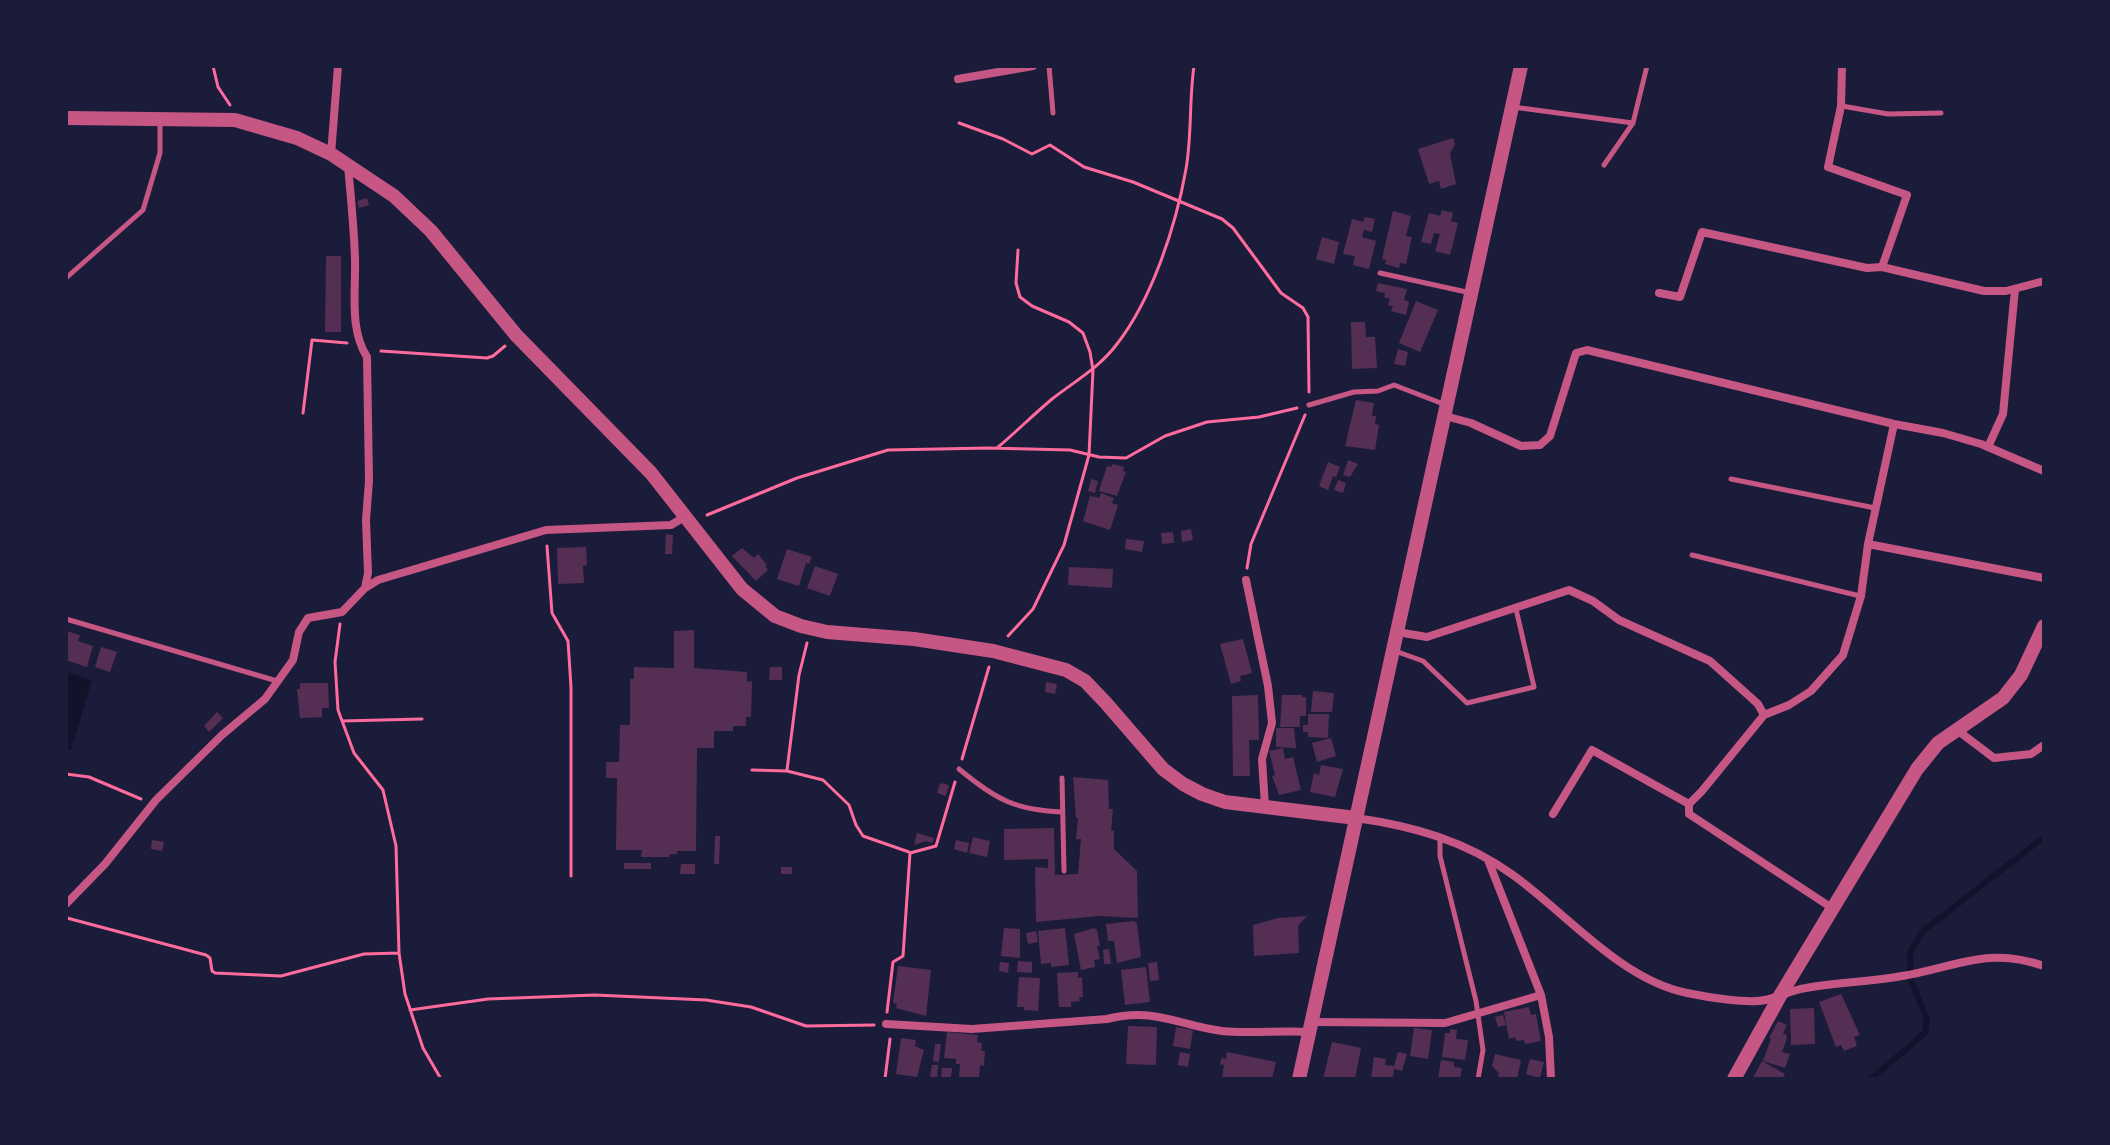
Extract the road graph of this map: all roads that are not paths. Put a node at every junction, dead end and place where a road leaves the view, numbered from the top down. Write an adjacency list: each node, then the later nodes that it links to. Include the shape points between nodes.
1 (338, 66): 15 (street)
2 (1033, 66): 7 (street)
3 (1049, 66): 10 (lane)
4 (1521, 66): 9 (street)
5 (1647, 66): 14 (lane)
6 (1842, 66): 8 (street)
7 (958, 79)
8 (1841, 106): 11 (lane, via 1888,114); 18 (street, via 1828,167 1907,195)
9 (1512, 107): 14 (lane); 23 (street)
10 (1053, 113)
11 (1941, 113)
12 (66, 118): 13 (street)
13 (160, 118): 15 (street, via 235,120); 20 (lane, via 160,153 143,210)
14 (1633, 123): 16 (lane)
15 (331, 154): 17 (street)
16 (1604, 165)
17 (348, 166): 32 (street, via 394,196 431,231 516,335 651,473); 37 (street, via 359,344 365,355)
18 (1882, 267): 22 (street, via 1984,291); 24 (street, via 1702,232 1680,297)
19 (1380, 273): 23 (lane)
20 (66, 278)
21 (2044, 281): 22 (street)
22 (2015, 289): 28 (street, via 2003,414)
23 (1472, 293): 26 (street)
24 (1659, 293)
25 (1309, 405): 26 (lane, via 1394,385)
26 (1446, 410): 27 (street, via 1521,446 1540,445 1550,436 1576,353 1587,350); 42 (street)
27 (1894, 424): 28 (street); 31 (street)
28 (1988, 447): 29 (street)
29 (2044, 471)
30 (1731, 479): 31 (lane)
31 (1875, 508): 33 (street)
32 (689, 520): 37 (street, via 546,530); 51 (street, via 742,589 775,616 812,628 914,639 1066,670 1085,681 1163,769 1183,784 1225,802)
33 (1868, 544): 35 (street); 38 (street)
34 (1692, 555): 38 (lane)
35 (2044, 578)
36 (1246, 580): 51 (street, via 1272,723 1262,759)
37 (365, 588): 44 (street, via 342,612 308,618 293,660)
38 (1861, 596): 45 (street, via 1843,655 1811,691)
39 (1516, 609): 42 (street, via 1427,637); 43 (lane, via 1534,687 1467,703 1423,661); 45 (street, via 1569,590 1619,620 1710,661)
40 (66, 619): 44 (lane)
41 (2044, 626): 46 (street, via 2021,675 2003,698)
42 (1397, 632): 43 (street)
43 (1393, 651): 54 (street)
44 (278, 681): 58 (street, via 156,800)
45 (1764, 715): 50 (street)
46 (1957, 730): 47 (street, via 1994,758 2031,754); 59 (street, via 1917,769)
47 (2044, 745)
48 (959, 769): 52 (lane, via 1008,802 1031,811)
49 (1062, 778): 52 (lane)
50 (1689, 804): 53 (street, via 1592,750); 59 (street, via 1689,814)
51 (1265, 806): 54 (street)
52 (1062, 812): 57 (lane)
53 (1553, 814)
54 (1356, 818): 55 (street); 65 (street)
55 (1440, 835): 56 (street); 63 (lane, via 1440,856)
56 (1488, 859): 61 (street, via 1603,950 1672,990 1763,1001); 62 (street)
57 (1064, 871)
58 (66, 904)
59 (1832, 908): 61 (street)
60 (2044, 966): 61 (street, via 1992,957)
61 (1781, 994): 69 (street)
62 (1541, 995): 63 (street); 68 (street)
63 (1478, 1014): 65 (street, via 1445,1023); 67 (lane, via 1483,1050)
64 (889, 1024): 65 (street, via 972,1029 1127,1014 1163,1016 1223,1031)
65 (1311, 1027): 66 (street)
66 (1299, 1079)
67 (1478, 1079)
68 (1551, 1079)
69 (1734, 1079)

